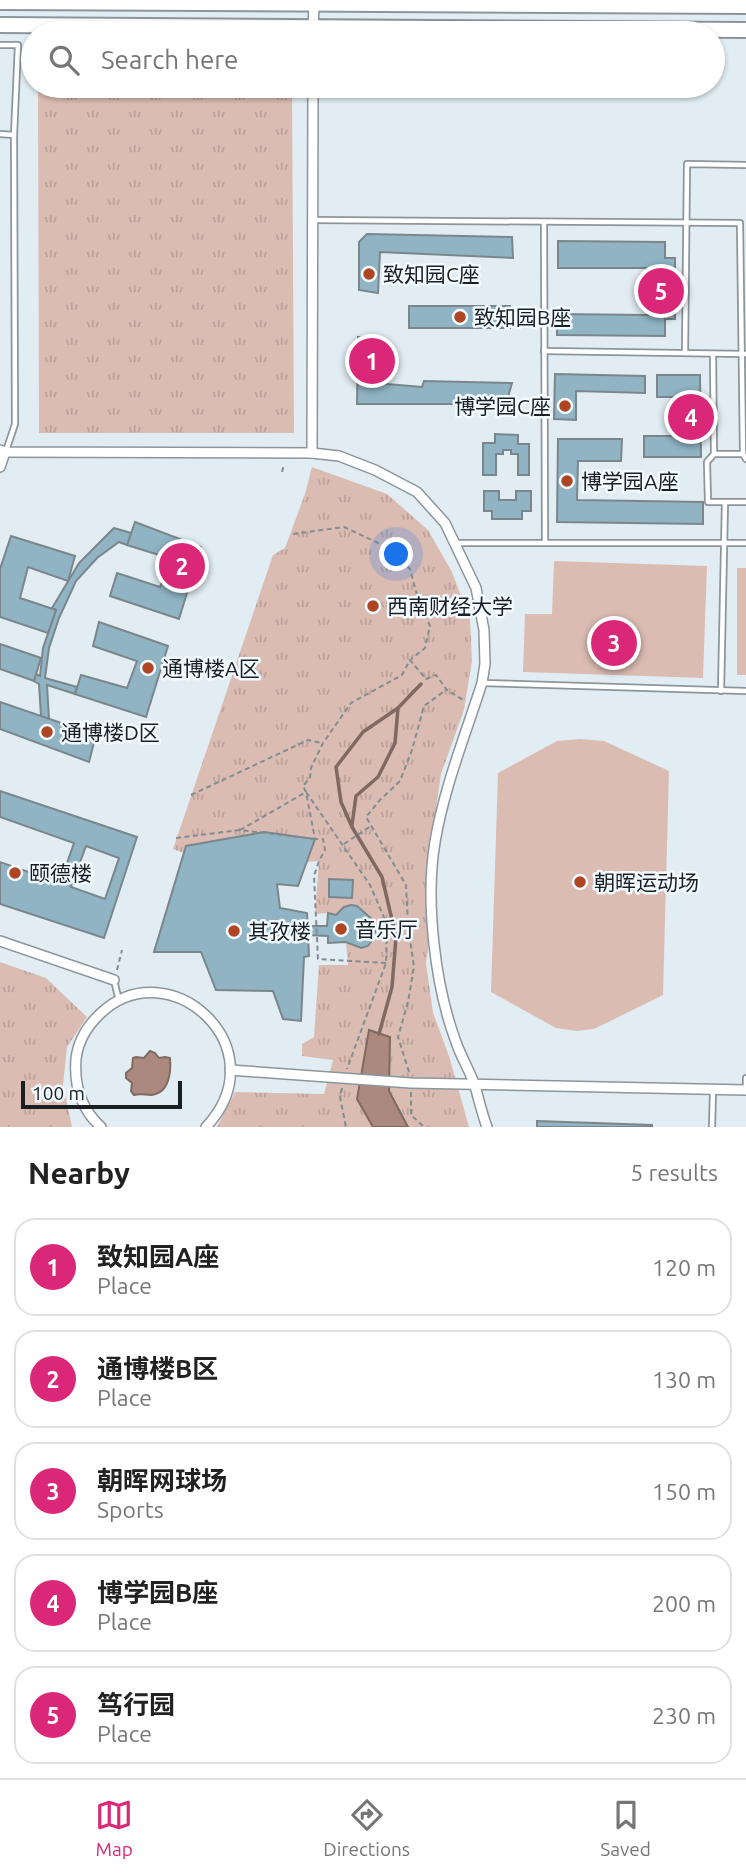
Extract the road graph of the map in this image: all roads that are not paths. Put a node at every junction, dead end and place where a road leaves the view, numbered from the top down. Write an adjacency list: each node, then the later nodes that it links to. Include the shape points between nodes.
1 (65, 1): 2 (main road); 3 (main road)
2 (0, 2)
3 (314, 2): 4 (main road); 5 (street)
4 (746, 6)
5 (313, 21)
6 (0, 25): 7 (main road)
7 (21, 25)
8 (725, 30): 9 (main road)
9 (746, 30)
10 (0, 45): 13 (lane, via 18,45)
11 (313, 98): 15 (street)
12 (0, 134): 13 (lane)
13 (14, 135): 22 (lane, via 15,424)
14 (746, 165): 17 (lane, via 687,164)
15 (312, 220): 16 (lane); 23 (street)
16 (544, 222): 17 (lane); 18 (lane)
17 (687, 223): 19 (lane); 21 (lane, via 740,223)
18 (544, 351): 19 (lane); 30 (lane)
19 (685, 353): 20 (lane)
20 (713, 354): 21 (lane); 24 (lane)
21 (744, 354): 25 (lane)
22 (3, 451): 23 (street); 26 (street)
23 (312, 453): 29 (street, via 339,456 417,492 445,523)
24 (714, 454): 25 (lane); 27 (lane, via 707,462 708,502)
25 (745, 457)
26 (0, 467)
27 (724, 502): 28 (lane); 31 (lane)
28 (746, 502)
29 (455, 543): 30 (lane); 33 (street, via 476,588 484,630)
30 (545, 543): 31 (lane)
31 (724, 543): 32 (lane); 34 (lane)
32 (746, 543)
33 (482, 683): 34 (lane); 41 (street, via 443,804 432,892 440,989)
34 (721, 691): 35 (lane)
35 (746, 691)
36 (0, 941): 37 (street)
37 (114, 980): 38 (lane)
38 (119, 1001): 39 (street, via 145,993 187,1001 220,1033); 44 (street, via 92,1022 77,1055 78,1091)
39 (230, 1070): 41 (street); 45 (street, via 225,1099)
40 (746, 1078): 43 (lane)
41 (474, 1084): 42 (street); 46 (street)
42 (713, 1090): 43 (street); 47 (lane)
43 (746, 1090)
44 (101, 1127)
45 (206, 1127)
46 (487, 1127)
47 (712, 1127)

